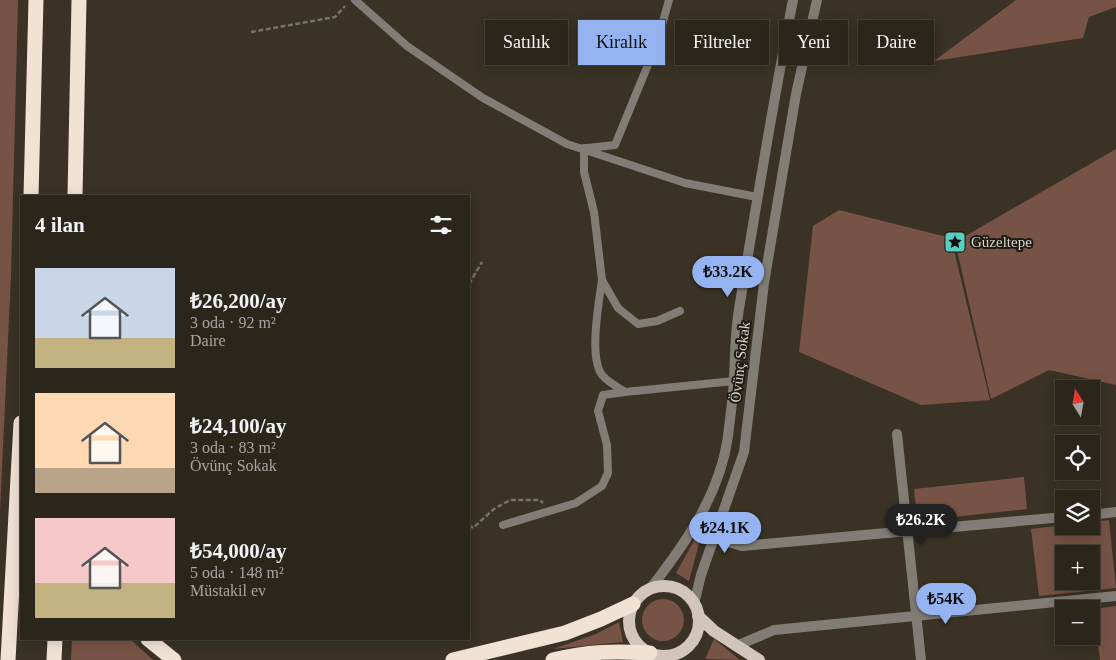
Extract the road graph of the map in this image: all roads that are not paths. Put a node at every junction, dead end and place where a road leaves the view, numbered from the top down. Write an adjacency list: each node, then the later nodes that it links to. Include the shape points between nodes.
1 (36, 0): 9 (highway)
2 (79, 0): 7 (highway)
3 (355, 0): 8 (lane, via 407,46 483,98 566,144)
4 (669, 0): 8 (lane, via 657,42 614,146)
5 (793, 0): 12 (street, Övünç Sokak)
6 (817, 0): 24 (street, Övünç Sokak, via 796,94 764,283 744,452)
7 (76, 146): 10 (highway); 11 (highway)
8 (584, 148): 12 (lane, via 685,183); 13 (lane, via 584,172 594,212)
9 (31, 195)
10 (75, 195)
11 (79, 195)
12 (757, 197): 15 (street, Övünç Sokak, via 735,332)
13 (602, 280): 14 (lane, via 618,308 638,324 657,321); 16 (lane, via 595,354 602,375)
14 (680, 311)
15 (734, 381): 16 (lane); 25 (street, Övünç Sokak, via 728,439 706,508)
16 (625, 392): 22 (lane, via 603,395 598,411 607,446 608,473 602,486 576,503)
17 (897, 434): 23 (street)
18 (20, 441): 34 (highway)
19 (1116, 512): 20 (street)
20 (1100, 514)
21 (1055, 518): 23 (street)
22 (503, 526)
23 (907, 531): 24 (street, via 742,546); 29 (street)
24 (714, 538): 28 (street, Övünç Sokak, via 701,576)
25 (650, 589): 27 (main road); 28 (main road, via 670,586 680,590)
26 (1116, 596): 29 (street)
27 (633, 604): 33 (main road, via 629,626 633,637 640,646); 37 (highway, via 565,634)
28 (696, 610): 32 (main road, via 714,631); 33 (main road, via 696,633 686,647 670,655)
29 (916, 616): 32 (street, via 774,630); 41 (street)
30 (55, 640): 35 (highway)
31 (149, 640): 36 (highway)
32 (736, 646): 40 (main road)
33 (656, 654): 38 (highway, via 611,651 575,654); 39 (main road)
34 (8, 660)
35 (54, 660)
36 (174, 660)
37 (453, 660)
38 (553, 660)
39 (676, 660)
40 (759, 660)
41 (921, 660)

